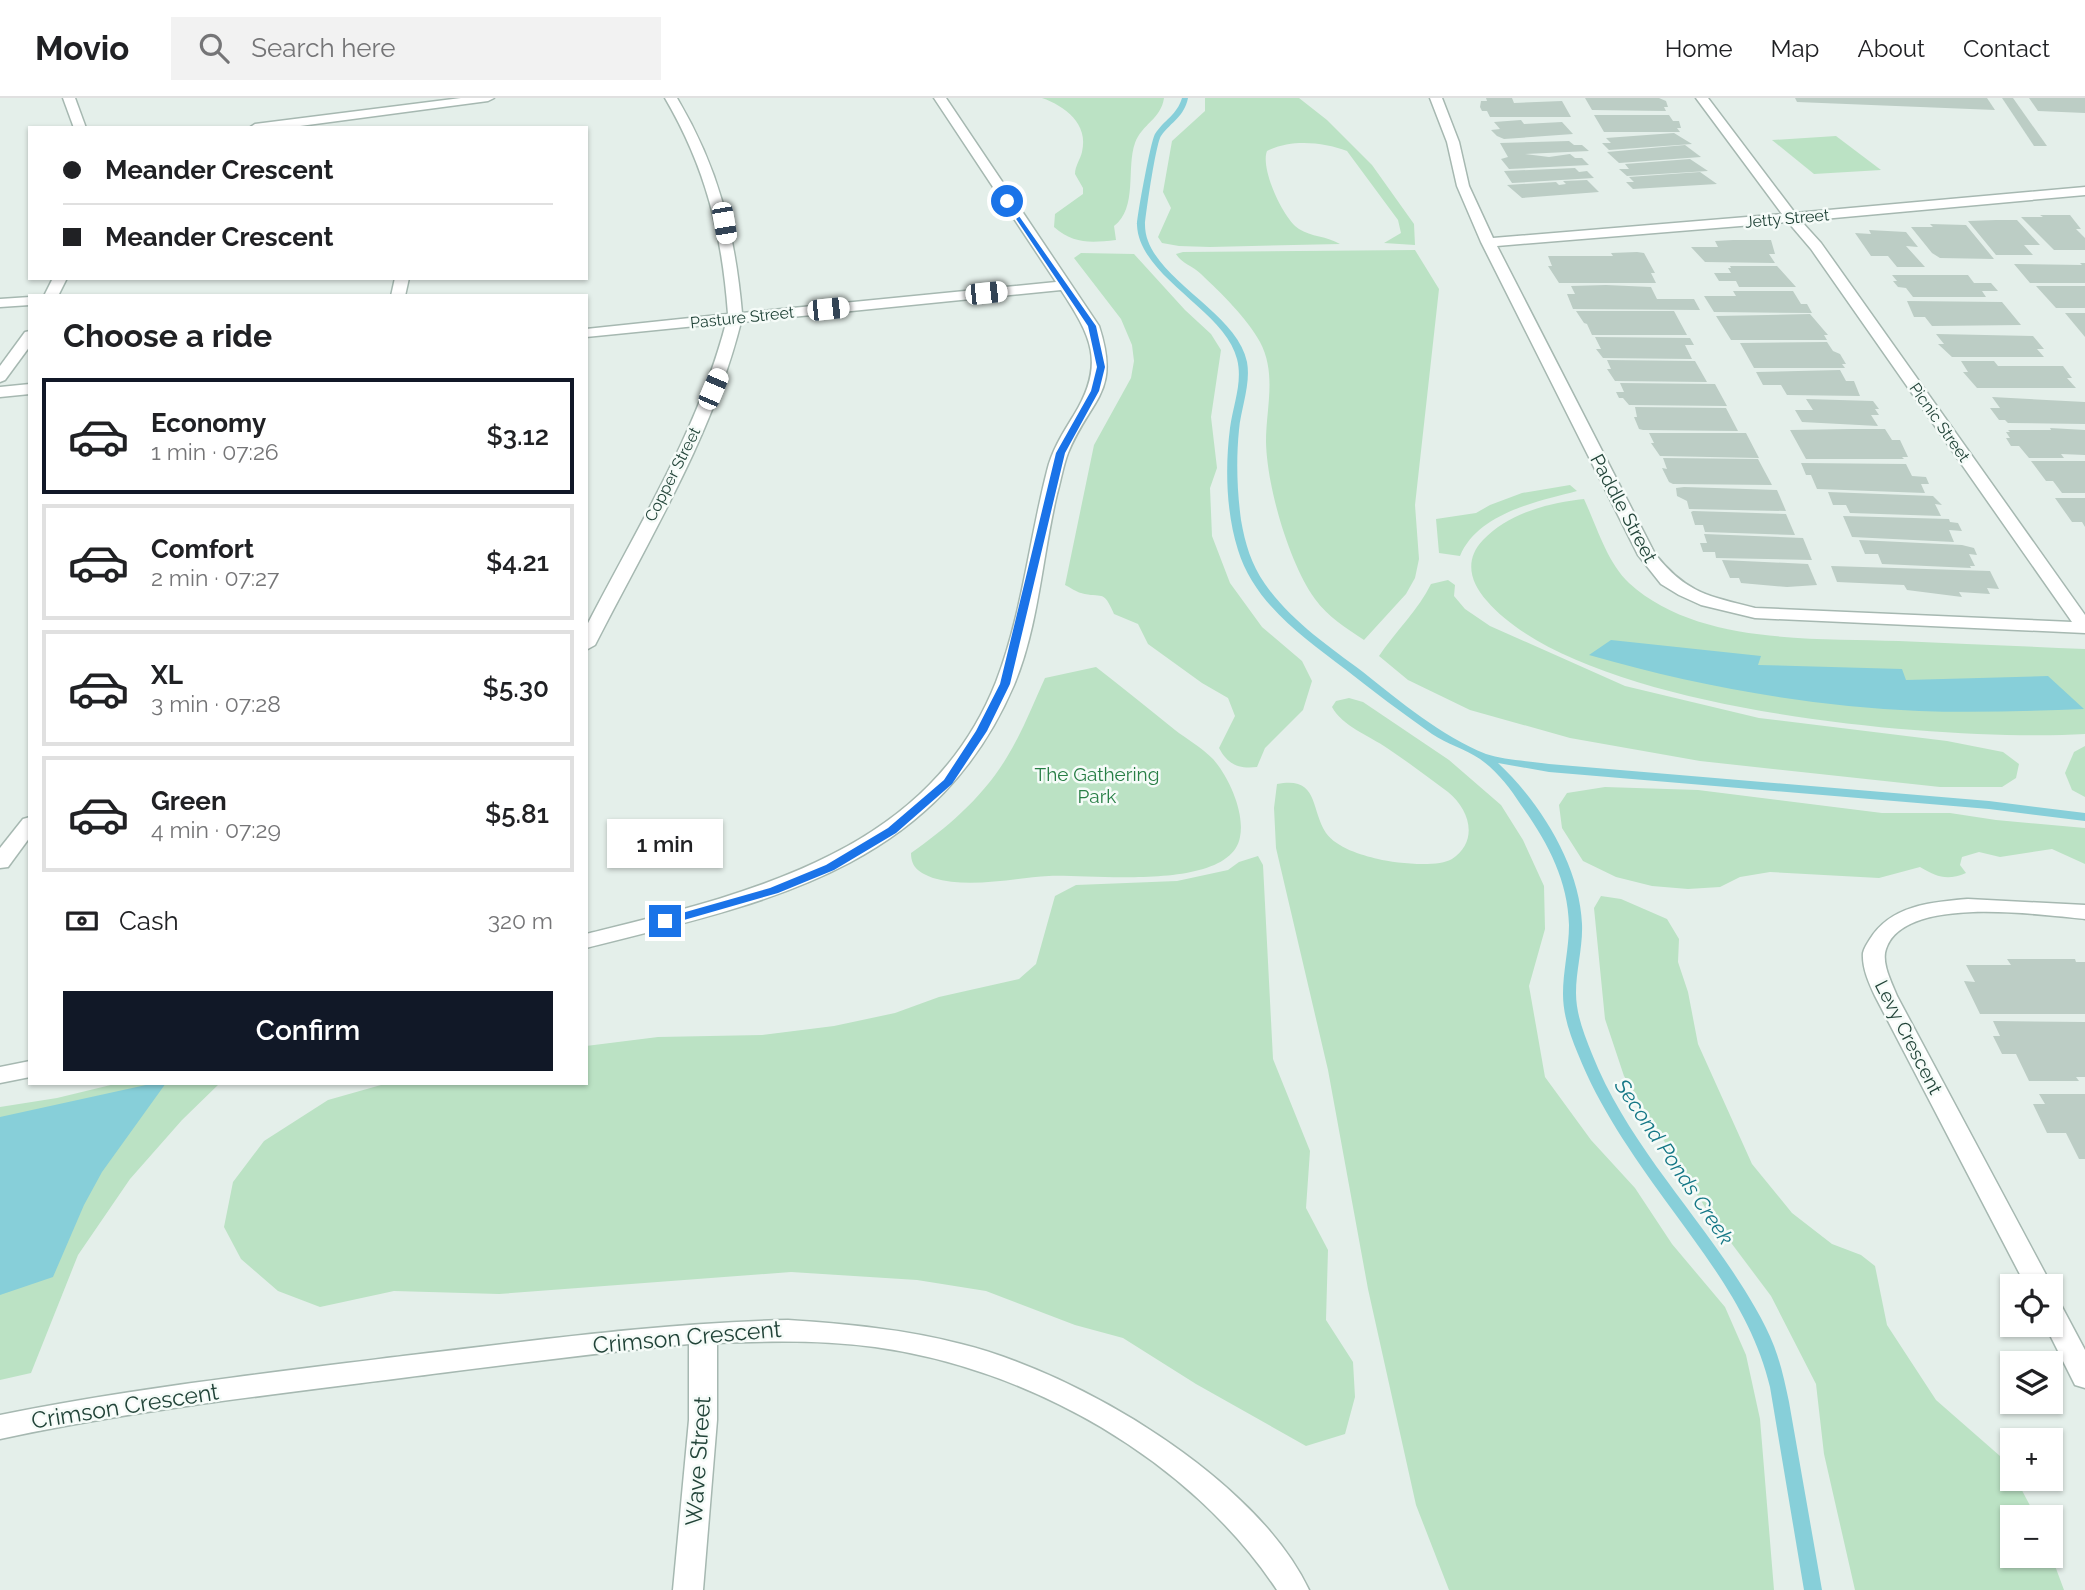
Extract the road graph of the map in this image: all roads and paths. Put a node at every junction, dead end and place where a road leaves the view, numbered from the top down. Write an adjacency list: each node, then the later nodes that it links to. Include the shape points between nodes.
1 (69, 98): 9 (street)
2 (379, 98): 8 (street)
3 (488, 98): 8 (street)
4 (671, 98): 18 (street, Copper Street, via 694,137 714,188 731,263)
5 (940, 98): 15 (street)
6 (1436, 98): 14 (street, Paddle Street, via 1463,186)
7 (1702, 98): 13 (street, Picnic Street)
8 (387, 111): 10 (street); 11 (street)
9 (79, 126)
10 (271, 126)
11 (392, 126)
12 (2083, 192): 13 (street, Jetty Street)
13 (1791, 218): 14 (street, Jetty Street); 24 (street, Picnic Street, via 1816,246)
14 (1488, 242): 24 (street, Paddle Street, via 1647,555 1676,586 1731,608 1783,617)
15 (1065, 285): 18 (street, Pasture Street); 29 (street, via 1092,326 1101,367 1095,391 1060,453 1005,684 982,731 948,782 892,830 830,867 774,891)
16 (28, 301): 17 (street)
17 (0, 303)
18 (735, 318): 19 (street, Pasture Street); 25 (street, Copper Street, via 722,368 695,431)
19 (588, 333)
20 (28, 338): 21 (street)
21 (0, 377)
22 (28, 389): 23 (street)
23 (0, 392)
24 (2085, 628)
25 (588, 641)
26 (28, 826): 27 (street)
27 (0, 862)
28 (2085, 912): 32 (street, Levy Crescent, via 1936,907 1898,922 1875,950 1886,996)
29 (588, 940)
30 (28, 1069): 31 (street)
31 (0, 1075)
32 (2033, 1274)
33 (703, 1332): 36 (street, Crimson Crescent, via 156,1398); 37 (street, Wave Street, via 703,1420); 38 (street, Crimson Crescent, via 804,1329 859,1333 967,1354 1022,1373 1120,1424 1207,1487 1246,1527)
34 (2063, 1334): 35 (street)
35 (2085, 1377)
36 (0, 1427)
37 (688, 1590)
38 (1294, 1590)

